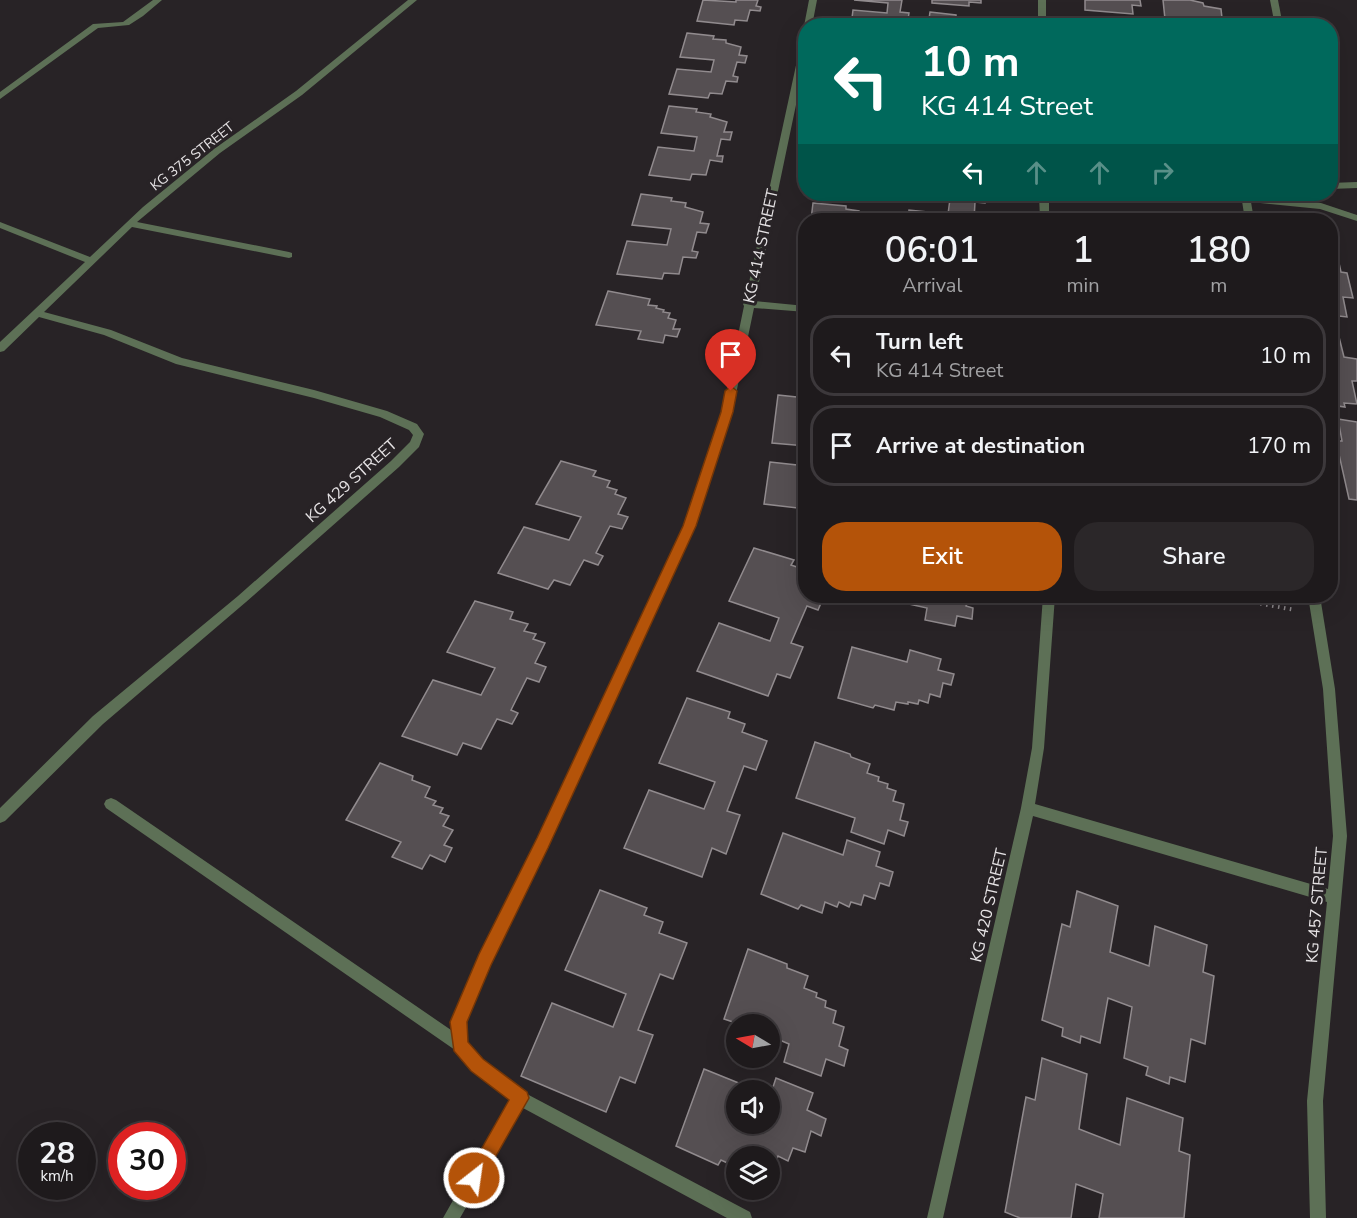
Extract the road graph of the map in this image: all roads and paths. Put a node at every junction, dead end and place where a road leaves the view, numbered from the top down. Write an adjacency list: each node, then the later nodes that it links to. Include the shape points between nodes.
1 (158, 0): 10 (street, via 121,25 96,26)
2 (412, 0): 17 (street, KG 375 STREET, via 298,93 217,151)
3 (813, 0): 6 (street)
4 (1042, 0): 7 (street)
5 (1274, 0): 8 (street)
6 (809, 18)
7 (1042, 18)
8 (1277, 18)
9 (798, 72): 21 (street, KG 414 STREET)
10 (0, 96)
11 (1357, 185): 12 (street)
12 (1338, 186)
13 (1267, 201): 15 (street)
14 (1320, 201): 15 (street)
15 (1322, 206): 16 (street)
16 (1357, 218)
17 (130, 224): 19 (street); 20 (street, KG 375 STREET)
18 (0, 225): 20 (street)
19 (289, 255)
20 (92, 261): 23 (street, KG 375 STREET)
21 (748, 304): 22 (street); 33 (street, KG 414 STREET, via 727,412 690,526 485,960 458,1022)
22 (798, 308)
23 (37, 313): 24 (street, KG 375 STREET); 31 (street, KG 429 STREET, via 106,332 180,361 382,414 413,427 419,434 415,444 395,464 98,720)
24 (0, 348)
25 (1048, 603): 30 (street, KG 420 STREET, via 1038,748)
26 (1257, 603): 28 (path)
27 (1315, 603): 28 (street, KG 457 STREET)
28 (1317, 614): 32 (street, KG 457 STREET, via 1329,689 1340,836)
29 (111, 804): 33 (street)
30 (1028, 808): 32 (street); 37 (street, KG 420 STREET)
31 (0, 817)
32 (1335, 898): 38 (street, KG 457 STREET, via 1314,1101)
33 (460, 1045): 34 (street, via 477,1065)
34 (520, 1098): 35 (street); 36 (street)
35 (451, 1218)
36 (744, 1218)
37 (935, 1218)
38 (1318, 1218)

